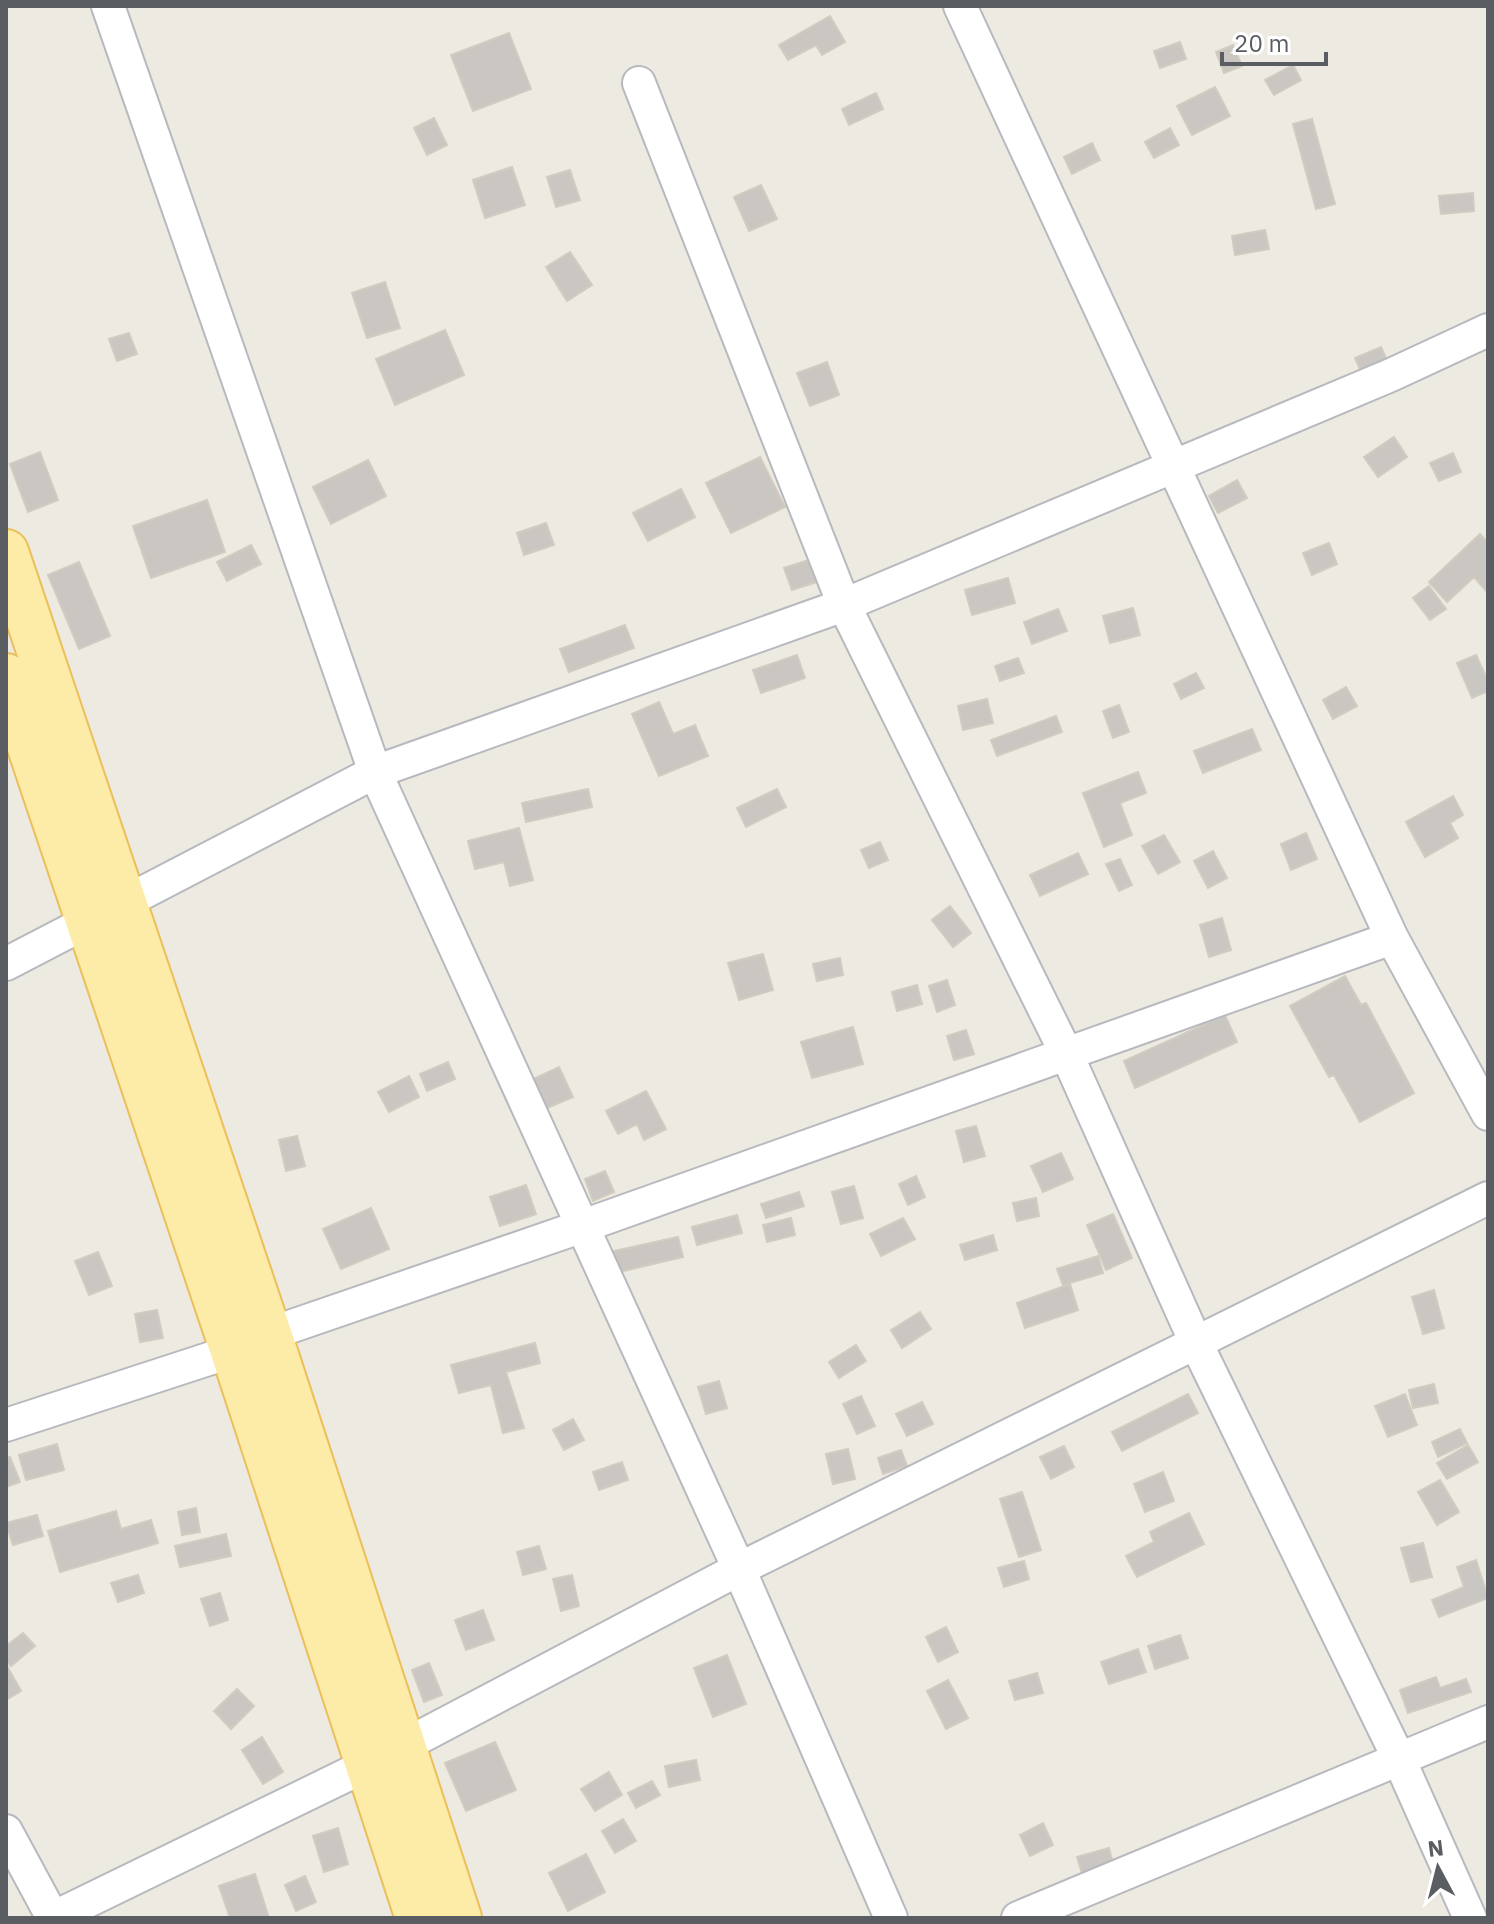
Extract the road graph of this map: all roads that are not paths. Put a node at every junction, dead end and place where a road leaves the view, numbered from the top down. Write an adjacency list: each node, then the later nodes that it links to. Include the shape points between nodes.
1 (108, 6): 9 (street)
2 (960, 6): 5 (street)
3 (639, 83): 7 (street)
4 (1488, 330): 5 (street)
5 (1173, 467): 7 (street); 11 (street)
6 (6, 552): 10 (main road)
7 (844, 605): 9 (street); 13 (street)
8 (6, 676): 10 (main road)
9 (375, 772): 10 (street); 16 (street)
10 (106, 911): 12 (street); 17 (main road)
11 (1392, 938): 13 (street); 14 (street)
12 (6, 964)
13 (1067, 1055): 16 (street); 18 (street)
14 (1488, 1114)
15 (1488, 1198): 18 (street)
16 (583, 1226): 17 (street); 20 (street)
17 (251, 1342): 19 (street); 22 (main road)
18 (1196, 1343): 20 (street); 23 (street)
19 (6, 1425)
20 (739, 1569): 22 (street); 28 (street)
21 (1488, 1722): 23 (street)
22 (384, 1756): 25 (street); 26 (main road); 27 (main road)
23 (1399, 1759): 29 (street); 30 (street)
24 (6, 1831): 25 (street)
25 (53, 1918)
26 (418, 1918)
27 (459, 1918)
28 (891, 1918)
29 (1018, 1918)
30 (1470, 1918)

